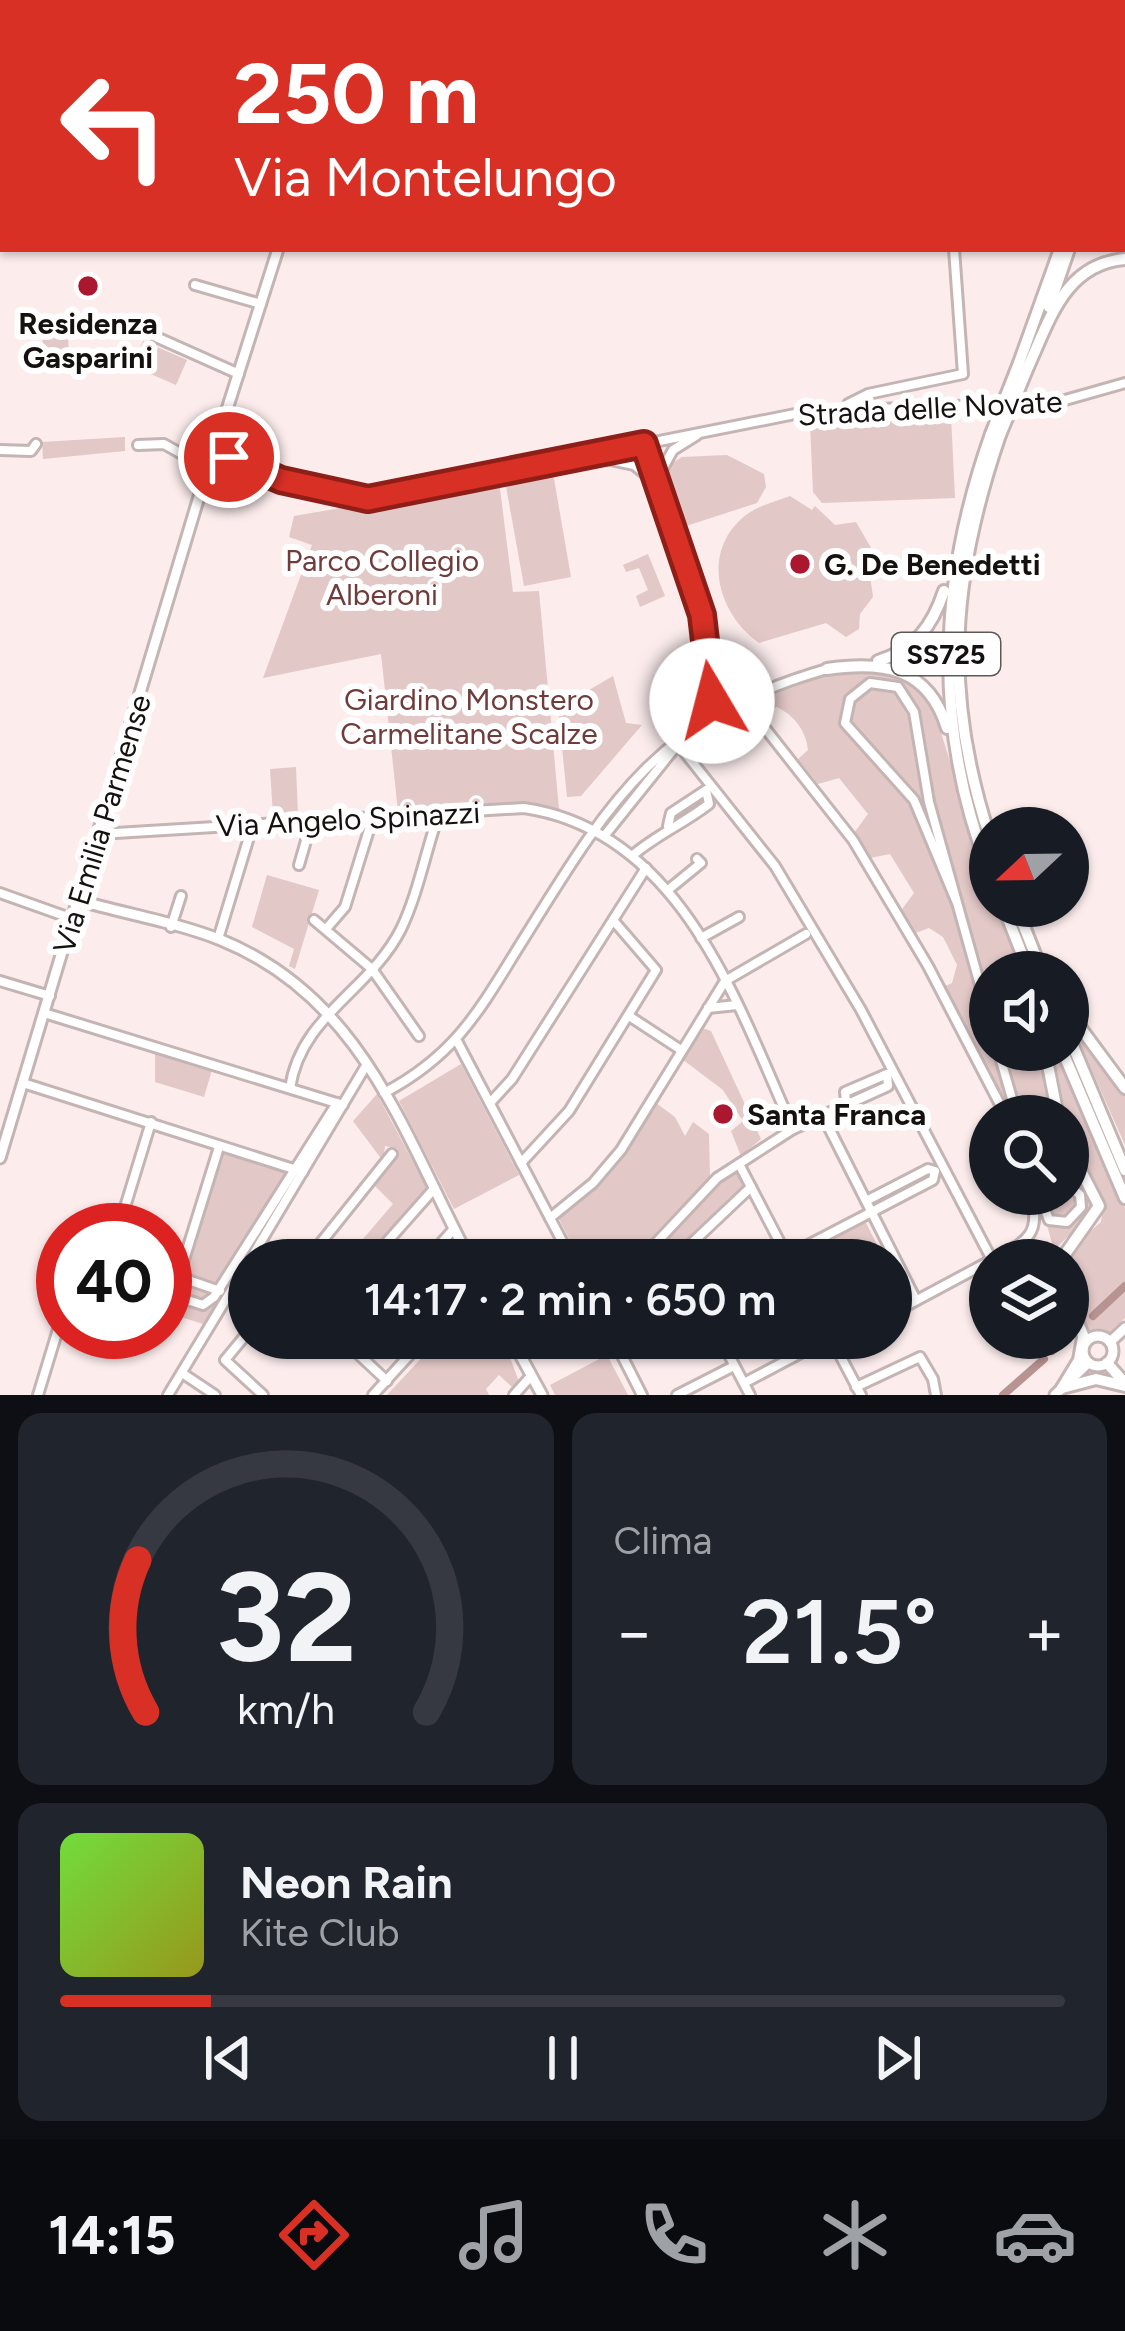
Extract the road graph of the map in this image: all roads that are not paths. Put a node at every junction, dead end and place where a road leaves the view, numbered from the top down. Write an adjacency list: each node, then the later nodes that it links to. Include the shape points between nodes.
1 (277, 252): 7 (main road, Via Emilia Parmense)
2 (954, 252): 12 (street, via 963,374 868,394)
3 (1059, 252): 9 (highway, SS725)
4 (1068, 252): 9 (highway, SS725)
5 (1125, 259): 9 (highway, via 1070,283)
6 (195, 285): 7 (street)
7 (261, 304): 10 (main road, Via Emilia Parmense)
8 (156, 337): 10 (street)
9 (1024, 365): 15 (highway, SS725, bridge)
10 (239, 374): 13 (main road, Via Emilia Parmense)
11 (1125, 383): 12 (street, Strada delle Novate, via 1058,402)
12 (842, 408): 14 (street, Strada delle Novate)
13 (224, 422): 16 (main road, Via Emilia Parmense); 21 (main road, Via Emilia Parmense)
14 (701, 432): 18 (street, Strada delle Novate); 26 (street)
15 (996, 435): 29 (highway, SS725); 40 (highway, SS725, via 964,557 956,640 966,751)
16 (203, 441): 20 (street); 21 (main road); 24 (main road, Via Emilia Parmense)
17 (36, 444): 22 (street, via 31,451)
18 (644, 444): 23 (street, Strada delle Novate); 26 (street)
19 (138, 445): 20 (street)
20 (177, 448): 24 (street)
21 (222, 449): 25 (main road, Via Emilia Parmense); 27 (street)
22 (0, 450)
23 (592, 456): 26 (street); 27 (street, Strada delle Novate, via 368,499)
24 (198, 463): 25 (main road); 28 (main road, Via Emilia Parmense)
25 (215, 467): 27 (street); 28 (main road, Via Emilia Parmense)
26 (654, 476): 31 (street, via 702,615)
27 (271, 477)
28 (201, 490): 47 (main road, Via Emilia Parmense)
29 (955, 557): 30 (highway, via 928,629); 38 (highway, SS725, via 946,644)
30 (869, 664): 32 (highway); 38 (highway, via 905,671 933,694)
31 (704, 666): 33 (street); 34 (street)
32 (827, 669): 35 (street)
33 (709, 681): 35 (street, via 722,696); 36 (street)
34 (702, 692): 36 (street); 37 (street)
35 (742, 699): 36 (street); 88 (street, via 853,840)
36 (713, 713): 37 (street)
37 (690, 727): 46 (street, via 626,784)
38 (956, 754): 39 (highway, SS725)
39 (971, 807)
40 (981, 807)
41 (439, 813): 42 (street, Via Angelo Spinazzi); 46 (street, Via Angelo Spinazzi, via 524,808); 68 (street, via 400,930)
42 (373, 817): 43 (street, Via Angelo Spinazzi); 63 (street, via 345,908)
43 (312, 820): 44 (street, Via Angelo Spinazzi); 51 (street)
44 (254, 824): 47 (street, Via Angelo Spinazzi); 66 (street)
45 (668, 826): 45 (street, via 681,826 709,804 706,790 671,813); 49 (street)
46 (594, 829): 48 (street, Via Angelo Spinazzi); 79 (street)
47 (99, 834): 56 (main road, Via Emilia Parmense)
48 (604, 836): 49 (street, Via Angelo Spinazzi); 127 (street, via 678,744 776,866)
49 (633, 856): 52 (street, Via Angelo Spinazzi)
50 (697, 859): 53 (street)
51 (299, 865)
52 (646, 868): 53 (street, Via Angelo Spinazzi); 61 (street)
53 (668, 890): 65 (street, Via Angelo Spinazzi)
54 (0, 893): 59 (street)
55 (181, 896): 62 (street)
56 (78, 900): 59 (main road, Via Emilia Parmense); 62 (main road)
57 (957, 904): 57 (street, via 914,800 845,723 850,699 870,683 898,687 914,712); 67 (street)
58 (739, 917): 65 (street)
59 (74, 919): 71 (main road, Via Emilia Parmense)
60 (314, 920): 63 (street)
61 (613, 920): 76 (street, via 656,970); 91 (street)
62 (171, 927): 66 (main road)
63 (326, 929): 68 (street)
64 (806, 934): 70 (street)
65 (701, 938): 70 (street, Via Angelo Spinazzi)
66 (218, 939): 74 (main road, via 288,974)
67 (970, 951)
68 (372, 969): 74 (street); 77 (street)
69 (0, 981): 71 (street)
70 (725, 981): 72 (street, Via Angelo Spinazzi); 73 (street)
71 (50, 996): 75 (main road, Via Emilia Parmense)
72 (737, 1005): 73 (street); 96 (street, Via Angelo Spinazzi)
73 (707, 1009): 80 (street)
74 (329, 1011): 81 (main road); 85 (street, via 301,1048)
75 (44, 1013): 84 (main road, Via Emilia Parmense); 85 (street)
76 (629, 1016): 80 (street); 101 (street, via 568,1111)
77 (419, 1036)
78 (1089, 1039): 86 (highway)
79 (457, 1041): 87 (street); 91 (street)
80 (681, 1050): 114 (street, via 621,1150)
81 (367, 1064): 87 (main road); 92 (street)
82 (1071, 1071): 108 (highway)
83 (1084, 1071): 103 (highway)
84 (23, 1083): 93 (main road, Via Emilia Parmense); 95 (street)
85 (290, 1088): 92 (street)
86 (1125, 1088)
87 (382, 1093): 107 (main road)
88 (995, 1095)
89 (846, 1101): 89 (street, via 853,1105 888,1086 887,1074 845,1092); 94 (street)
90 (0, 1103): 93 (street)
91 (490, 1103): 101 (street)
92 (340, 1104): 104 (street)
93 (16, 1106): 97 (main road, Via Emilia Parmense)
94 (822, 1114): 96 (street); 109 (street)
95 (151, 1122): 98 (street); 110 (street)
96 (793, 1130): 102 (street)
97 (4, 1135): 100 (main road, Via Emilia Parmense)
98 (219, 1147): 104 (street); 116 (street)
99 (392, 1154): 118 (street)
100 (0, 1158)
101 (521, 1162): 114 (street)
102 (739, 1164): 106 (street); 123 (street)
103 (1125, 1170)
104 (297, 1171): 117 (street); 131 (street)
105 (1089, 1186): 128 (highway, via 1099,1206)
106 (751, 1187): 124 (street); 125 (street)
107 (433, 1190): 115 (main road); 119 (street)
108 (1125, 1198)
109 (866, 1201): 111 (street); 111 (street, via 935,1171 934,1180)
110 (126, 1203)
111 (872, 1212): 126 (street); 134 (street)
112 (1046, 1215): 113 (street, via 1067,1222)
113 (1074, 1215)
114 (550, 1217): 122 (street)
115 (454, 1230): 120 (street); 121 (main road)
116 (192, 1234)
117 (262, 1239)
118 (324, 1239)
119 (390, 1239)
120 (446, 1239)
121 (459, 1239)
122 (561, 1239)
123 (660, 1239)
124 (698, 1239)
125 (778, 1239)
126 (823, 1239)
127 (981, 1239)
128 (1076, 1239)
129 (969, 1272): 134 (street)
130 (192, 1281): 131 (street)
131 (218, 1290): 132 (street); 135 (street, via 203,1305)
132 (228, 1294)
133 (228, 1296): 154 (street)
134 (916, 1300): 136 (street)
135 (192, 1302)
136 (912, 1302)
137 (1125, 1328): 139 (main road)
138 (1089, 1338): 139 (main road)
139 (1110, 1342): 152 (main road)
140 (228, 1356): 159 (street)
141 (49, 1359): 162 (street)
142 (363, 1359): 156 (street)
143 (406, 1359): 156 (street)
144 (522, 1359): 155 (main road)
145 (624, 1359): 169 (street)
146 (730, 1359): 153 (street)
147 (793, 1359): 157 (street)
148 (841, 1359): 160 (street)
149 (1079, 1359): 161 (highway)
150 (1086, 1359): 151 (main road)
151 (1088, 1363): 152 (main road); 161 (main road)
152 (1107, 1364): 158 (highway)
153 (734, 1366): 157 (street); 170 (street)
154 (182, 1373): 163 (street); 164 (street)
155 (531, 1376): 167 (street); 168 (main road)
156 (386, 1381): 166 (street)
157 (744, 1383): 171 (street)
158 (1125, 1385): 161 (highway, via 1111,1379)
159 (250, 1390): 165 (street)
160 (858, 1391): 172 (street, via 920,1357)
161 (1058, 1392)
162 (38, 1395)
163 (168, 1395)
164 (214, 1395)
165 (263, 1395)
166 (373, 1395)
167 (514, 1395)
168 (542, 1395)
169 (643, 1395)
170 (677, 1395)
171 (750, 1395)
172 (936, 1395)

